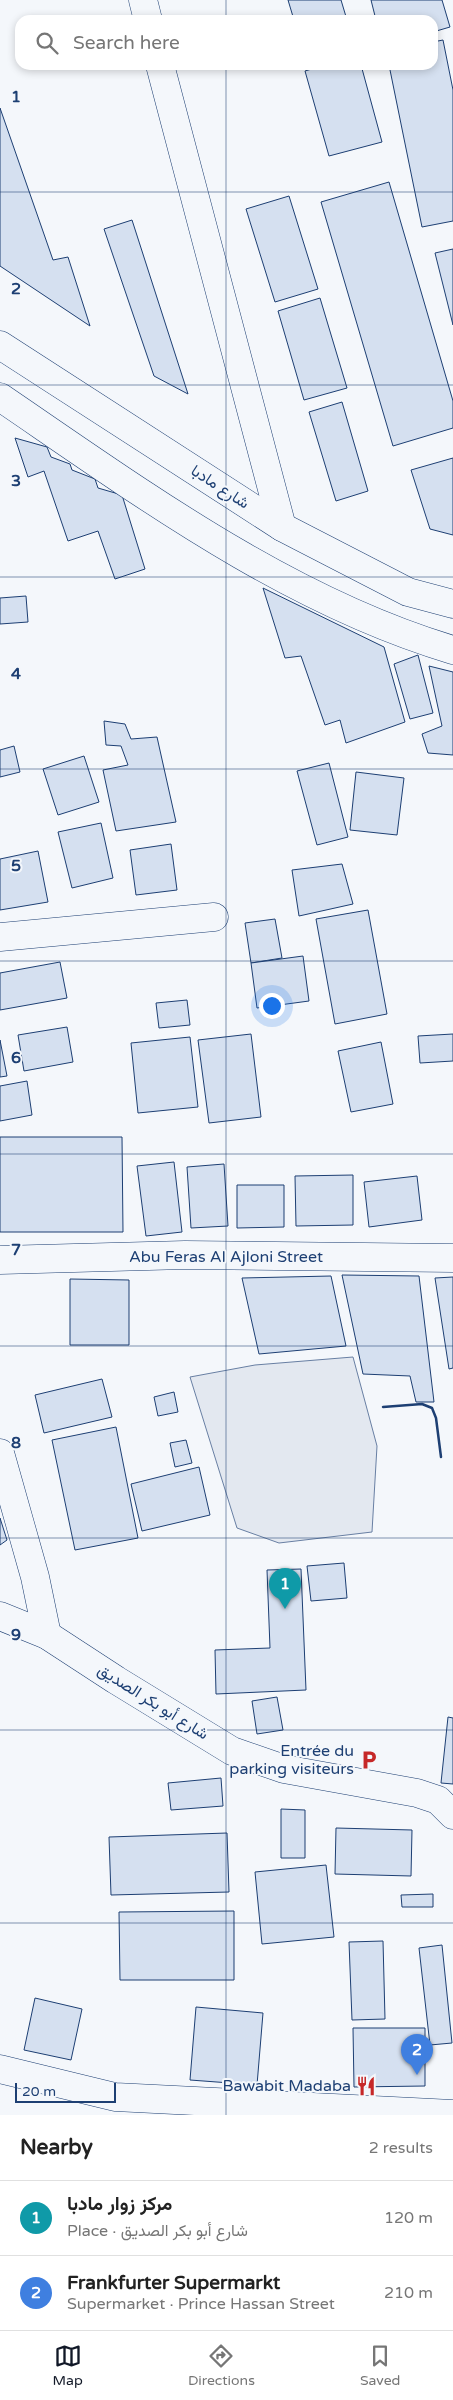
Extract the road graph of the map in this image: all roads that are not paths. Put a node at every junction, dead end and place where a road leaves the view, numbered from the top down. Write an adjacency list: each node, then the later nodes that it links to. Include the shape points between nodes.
1 (143, 0): 2 (street)
2 (147, 15)
3 (161, 70): 6 (street)
4 (0, 344): 6 (street, شارع مادبا)
5 (0, 397): 8 (street, via 216,541 341,608)
6 (282, 527): 7 (street, شارع مادبا, via 408,592)
7 (453, 604)
8 (453, 650)
9 (214, 917): 10 (street)
10 (0, 937)
11 (453, 1258): 12 (street, Abu Feras Al Ajloni Street, via 185,1255)
12 (0, 1260)
13 (0, 1453): 15 (street, via 35,1577)
14 (0, 1616): 15 (street, شارع أبو بكر الصديق)
15 (47, 1634): 16 (street, شارع أبو بكر الصديق, via 232,1750 284,1769 416,1793 438,1800)
16 (453, 1815)
17 (0, 2069): 18 (street, via 115,2097)
18 (354, 2112): 19 (street)
19 (453, 2114)

